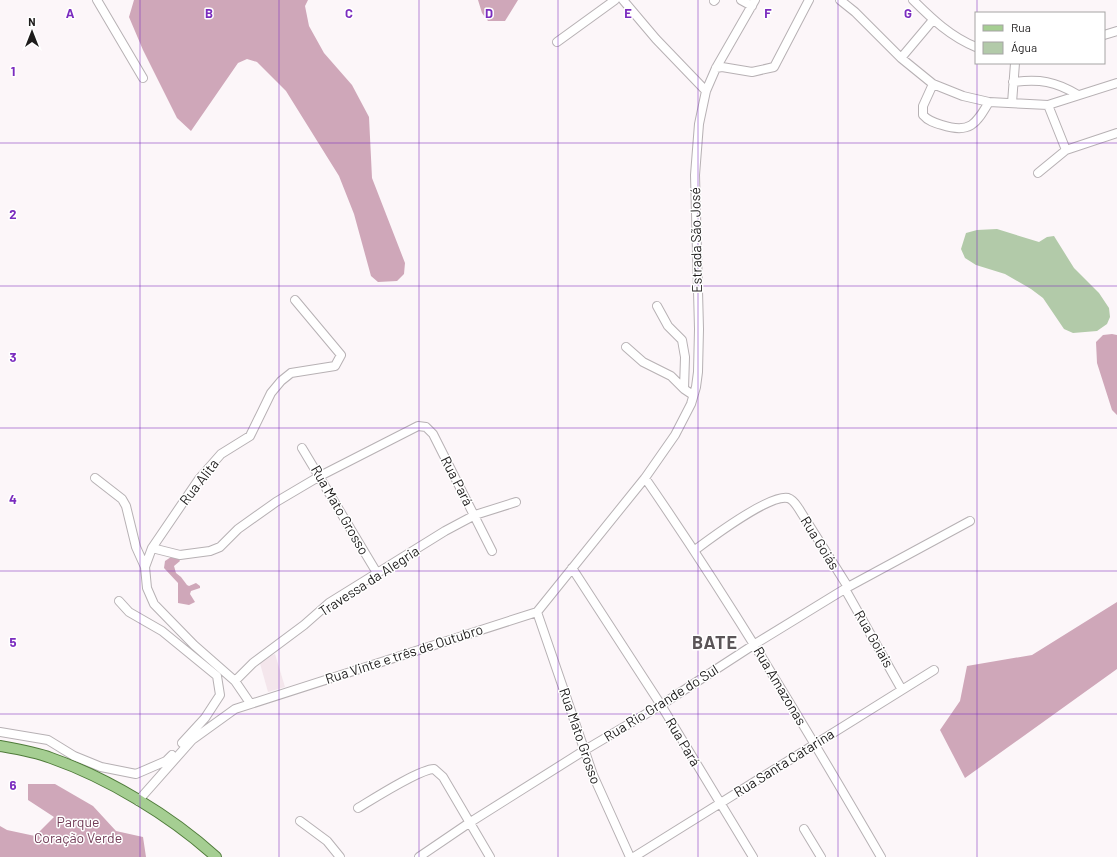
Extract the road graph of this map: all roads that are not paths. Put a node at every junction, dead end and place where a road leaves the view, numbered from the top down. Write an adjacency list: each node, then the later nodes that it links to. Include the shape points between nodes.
1 (97, 0): 17 (street)
2 (614, 0): 12 (street)
3 (623, 0): 21 (street)
4 (741, 0): 8 (street)
5 (809, 0): 16 (street, via 774,67 752,72)
6 (840, 0): 14 (street)
7 (912, 0): 9 (street)
8 (753, 3): 16 (street, Estrada São José)
9 (933, 20): 13 (street, via 958,39); 14 (street)
10 (1117, 31): 11 (street)
11 (1105, 35)
12 (557, 42)
13 (975, 47)
14 (901, 58): 19 (street)
15 (1015, 64): 18 (street)
16 (716, 68): 21 (street, Estrada São José)
17 (143, 78)
18 (1013, 82): 22 (street, via 1041,80 1067,88); 24 (street)
19 (933, 84): 23 (street, via 963,96); 23 (street, via 922,110 923,115 931,121 957,129 968,128 976,122)
20 (1116, 85): 22 (street)
21 (706, 91): 33 (street, Estrada São José, via 699,124 695,175 699,329 698,372)
22 (1078, 95): 25 (street)
23 (989, 102): 24 (street)
24 (1012, 103): 25 (street)
25 (1048, 105): 27 (street)
26 (1117, 133): 27 (street)
27 (1066, 150): 28 (street)
28 (1038, 173)
29 (295, 300): 41 (street, Rua Alita, via 332,343 341,355 340,358 335,366 291,373 281,381 271,393 250,436 221,454 209,466)
30 (657, 306): 32 (street, via 668,326 682,340 685,357)
31 (626, 347): 32 (street, via 643,362 671,376)
32 (684, 389): 33 (street)
33 (693, 395): 37 (street, Estrada São José, via 675,435)
34 (302, 448): 35 (street, Rua Mato Grosso)
35 (320, 476): 39 (street, Rua Pará, via 411,429 418,426 429,428); 41 (street, via 270,506 238,529 220,547 180,555); 46 (street, Rua Mato Grosso)
36 (95, 478): 44 (street, via 122,499 126,506 136,547)
37 (645, 478): 42 (street, Rua Amazonas); 45 (street)
38 (516, 502): 39 (street, Travessa da Alegria)
39 (475, 516): 43 (street, Rua Pará); 46 (street, Travessa da Alegria, via 445,531)
40 (970, 521): 47 (street, Rua Rio Grande do Sul)
41 (152, 548): 44 (street, Rua Alita)
42 (695, 550): 47 (street, Rua Goiás, via 752,512 775,499 783,498 791,500); 50 (street, Rua Amazonas)
43 (492, 551)
44 (145, 567): 52 (street, Rua Alita, via 147,588 154,604 194,646)
45 (572, 568): 49 (street); 55 (street, Rua Pará)
46 (377, 573): 52 (street, Travessa da Alegria, via 329,603)
47 (847, 588): 50 (street, Rua Rio Grande do Sul); 53 (street, Rua Goiais)
48 (119, 601): 56 (street, via 129,612 162,631 217,676 220,696 205,718 166,761 136,774 101,767 74,756 49,740)
49 (537, 612): 54 (street, Rua Vinte e três de Outubro); 59 (street, Rua Mato Grosso)
50 (754, 644): 55 (street, Rua Rio Grande do Sul); 57 (street, Rua Amazonas)
51 (934, 670): 53 (street, Rua Santa Catarina)
52 (234, 681): 54 (street, Rua Alita)
53 (902, 690): 57 (street, Rua Santa Catarina)
54 (250, 703): 60 (street, Rua Vinte e três de Outubro, via 225,715 192,740)
55 (661, 705): 59 (street, Rua Rio Grande do Sul); 61 (street, Rua Pará)
56 (0, 732)
57 (815, 744): 61 (street, Rua Santa Catarina); 74 (street, Rua Amazonas)
58 (0, 746): 60 (main road, via 50,757 89,774)
59 (585, 750): 64 (street, Rua Rio Grande do Sul); 70 (street, Rua Mato Grosso, via 600,793)
60 (138, 801): 66 (main road, via 183,830)
61 (720, 803): 71 (street, Rua Santa Catarina); 72 (street, Rua Pará)
62 (358, 808): 64 (street, via 430,769 439,772)
63 (300, 821): 67 (street, via 327,842)
64 (469, 823): 68 (street, Rua Rio Grande do Sul); 69 (street)
65 (804, 829): 73 (street)
66 (216, 857)
67 (340, 857)
68 (419, 857)
69 (490, 857)
70 (630, 857)
71 (634, 857)
72 (753, 857)
73 (821, 857)
74 (882, 857)

